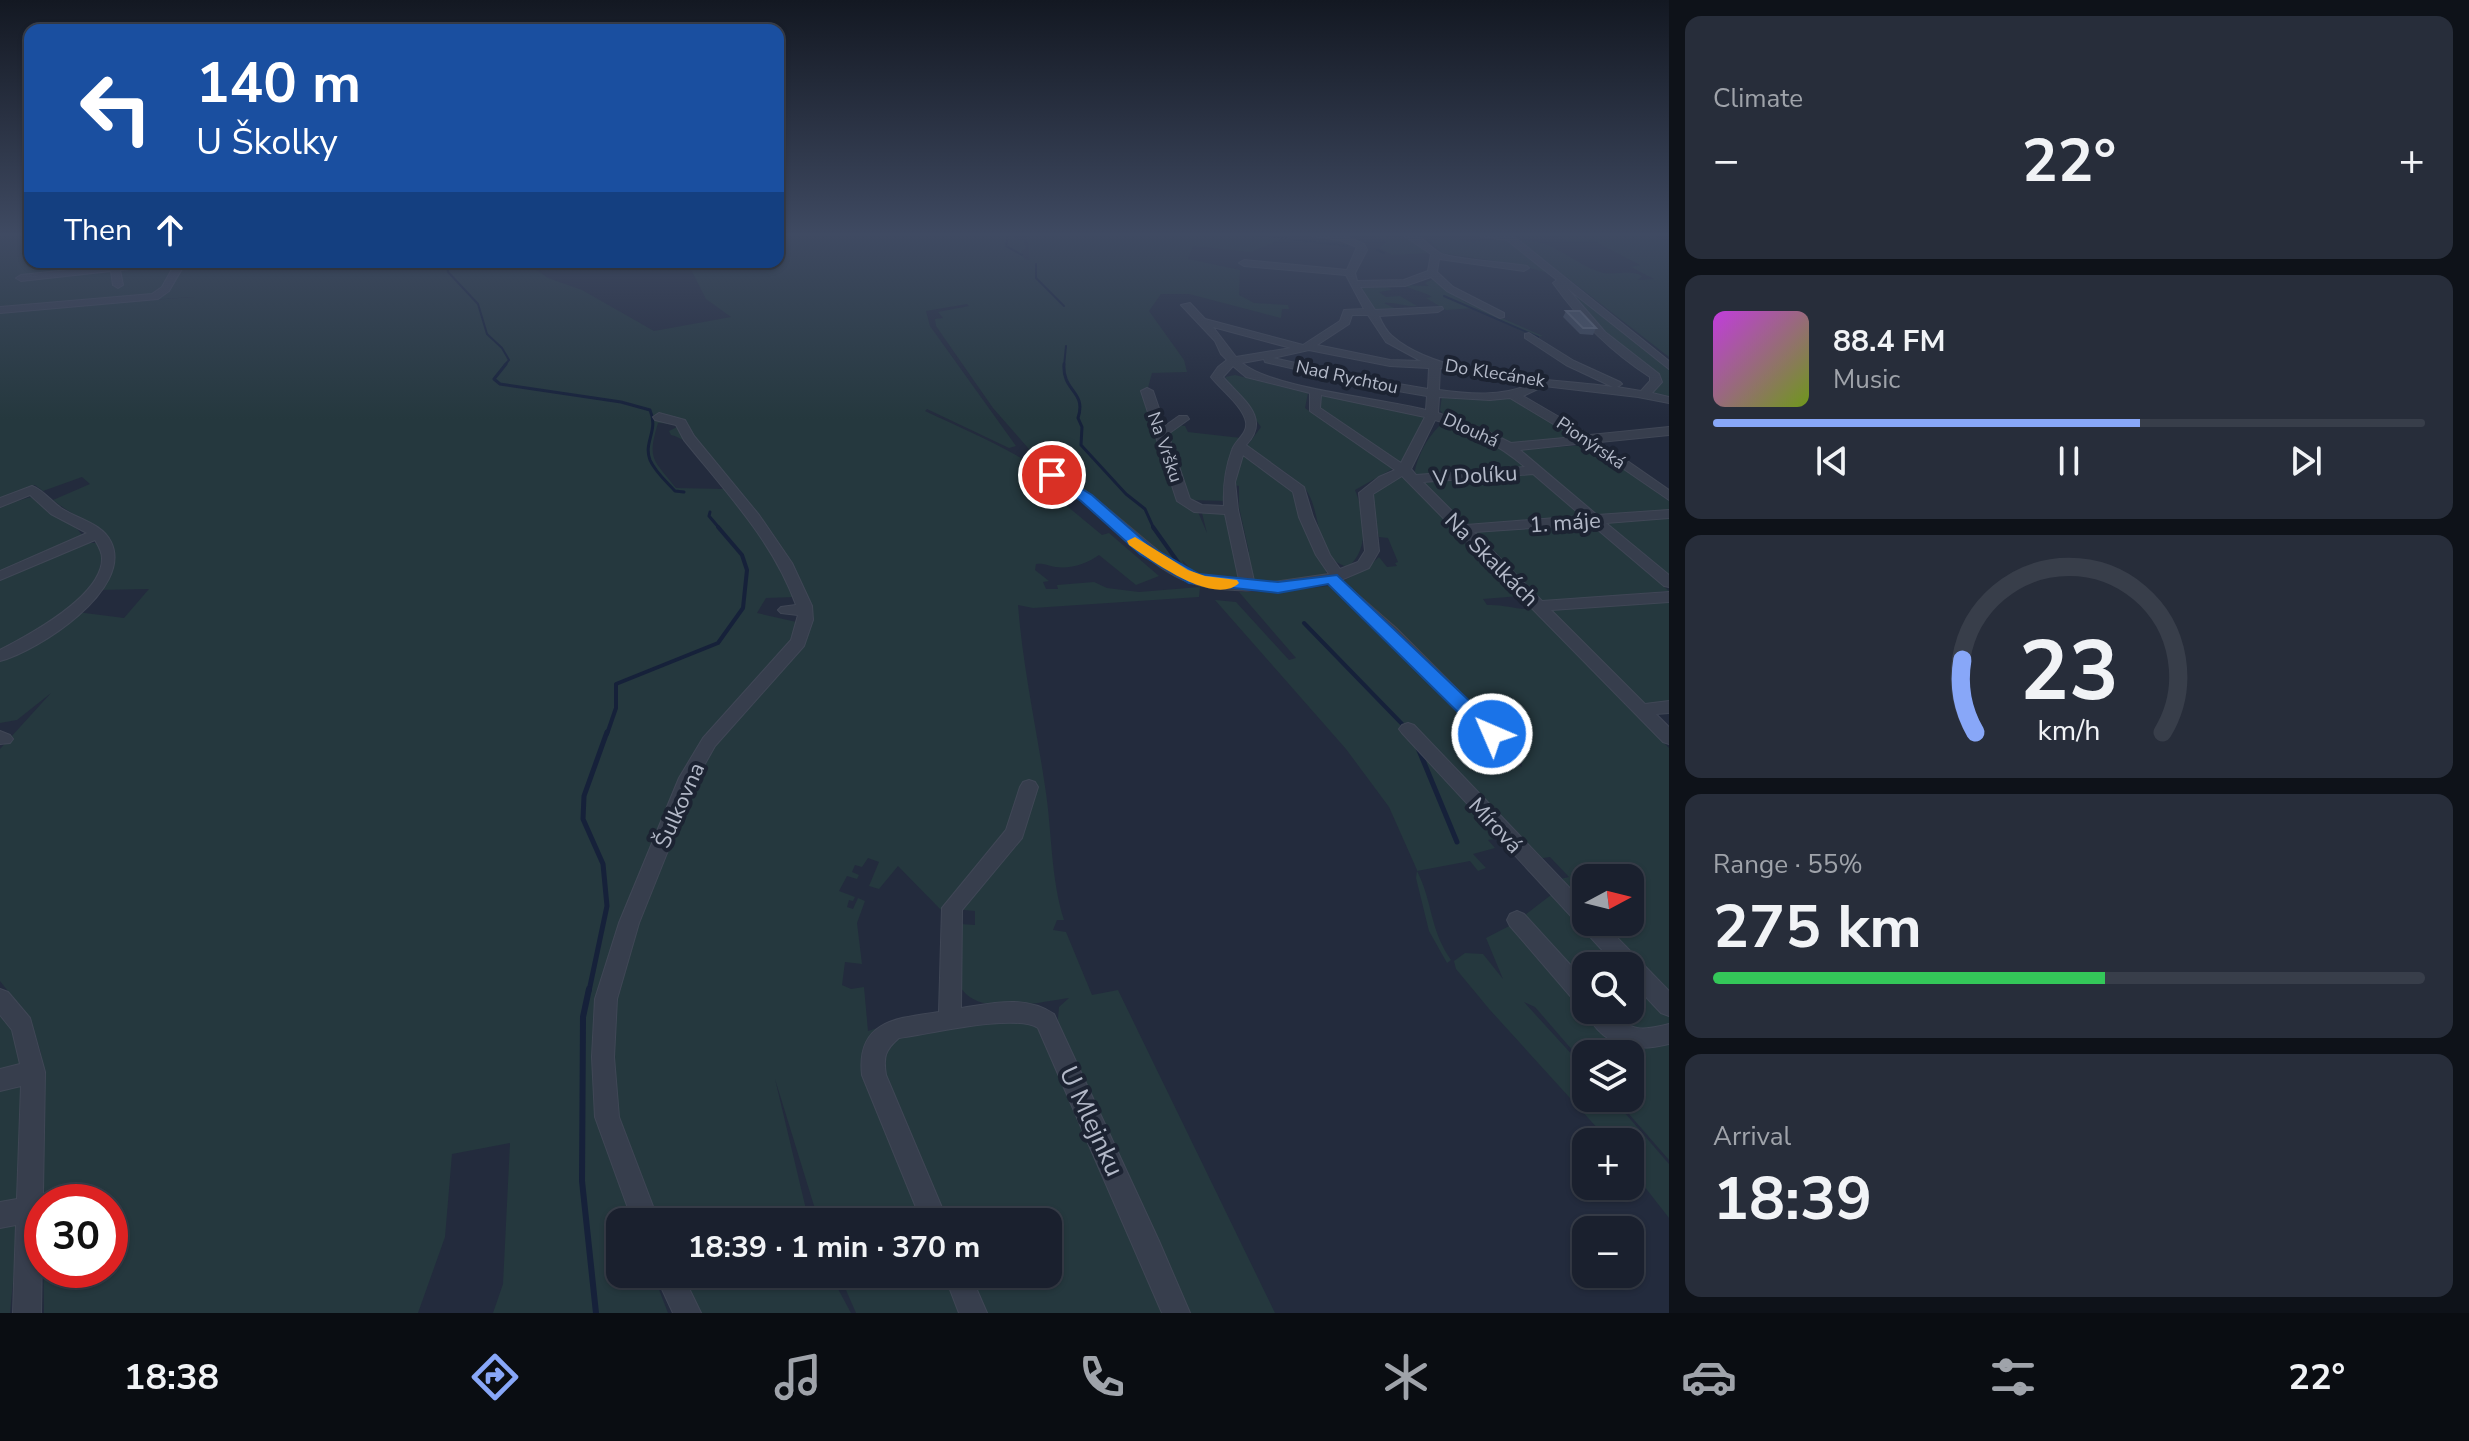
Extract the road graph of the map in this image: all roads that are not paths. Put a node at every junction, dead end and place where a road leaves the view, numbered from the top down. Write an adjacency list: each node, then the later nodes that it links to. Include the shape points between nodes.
1 (155, 296): 8 (street)
2 (1362, 296): 9 (street, Do Klecánek)
3 (1464, 296): 10 (street)
4 (1569, 296): 23 (street, via 1599,334 1655,376)
5 (1584, 296): 17 (street)
6 (1186, 305): 11 (street)
7 (1438, 309): 9 (street)
8 (0, 310)
9 (1374, 313): 13 (street, via 1348,312 1345,322); 16 (street, Do Klecánek, via 1393,342)
10 (1500, 315)
11 (1201, 320): 13 (street); 15 (street)
12 (1529, 336): 21 (street)
13 (1306, 348): 14 (street); 16 (street, via 1390,363)
14 (1259, 358): 15 (street); 24 (street, Nad Rychtou)
15 (1233, 361): 20 (street, Dlouhá, via 1250,375); 32 (street, via 1217,377 1252,422 1251,433)
16 (1435, 363): 18 (street, Do Klecánek); 24 (street)
17 (1669, 366)
18 (1542, 381): 21 (street, Do Klecánek); 22 (street)
19 (1147, 391): 30 (street, Na Vršku)
20 (1316, 391): 26 (street, Dlouhá); 36 (street, Na Skalkách, via 1314,409)
21 (1627, 391): 23 (street, Do Klecánek)
22 (1510, 393): 24 (street); 31 (street, Pionýrská)
23 (1645, 393): 25 (street, Do Klecánek)
24 (1436, 394): 26 (street)
25 (1669, 400)
26 (1432, 414): 33 (street, Dlouhá); 36 (street)
27 (659, 417): 69 (street, Šulkovna, via 681,423 771,541 795,581 796,609 805,628 709,742 688,778 629,923 606,999 607,1117)
28 (1183, 419): 30 (street)
29 (1669, 431): 31 (street)
30 (1160, 434): 39 (street, Na Vršku, via 1184,501 1199,509)
31 (1591, 441): 33 (street); 37 (street, Pionýrská)
32 (1239, 446): 39 (street, via 1229,482); 45 (street, via 1299,490)
33 (1509, 447): 34 (street, Dlouhá)
34 (1536, 470): 36 (street, V Dolíku); 41 (street, Dlouhá)
35 (1052, 475): 47 (street, via 1182,574)
36 (1409, 475): 42 (street, Na Skalkách); 45 (street, via 1384,480 1366,493 1372,551 1364,565)
37 (1669, 496)
38 (0, 503): 43 (street, via 32,490)
39 (1231, 510): 47 (street)
40 (1669, 514): 41 (street, 1. máje)
41 (1595, 520): 42 (street, 1. máje); 46 (street, Dlouhá)
42 (1461, 529): 49 (street, Na Skalkách)
43 (97, 534): 44 (street); 50 (street, via 109,556 89,597 67,617)
44 (0, 576)
45 (1335, 577): 47 (street, via 1278,587); 55 (street)
46 (1669, 583)
47 (1247, 585)
48 (1669, 597): 49 (street)
49 (1539, 606): 52 (street, Na Skalkách)
50 (0, 656)
51 (1669, 707): 52 (street)
52 (1642, 710): 54 (street, Na Skalkách)
53 (1408, 729): 57 (street, Mírová)
54 (1669, 738)
55 (1512, 755)
56 (1029, 787): 63 (street, via 1015,833 952,908)
57 (1572, 905)
58 (1517, 920): 60 (street)
59 (1601, 936): 62 (street, Mírová)
60 (1572, 982)
61 (0, 999): 66 (street, via 22,1025)
62 (1669, 1006)
63 (950, 1019): 70 (street, U Mlejnku, via 894,1029 877,1043 872,1060); 79 (street, U Mlejnku, via 1010,1011 1034,1013 1046,1021)
64 (1608, 1024): 65 (street, via 1619,1036 1641,1042)
65 (1669, 1034)
66 (33, 1072): 67 (street); 68 (street)
67 (0, 1080)
68 (31, 1184)
69 (641, 1208)
70 (929, 1208)
71 (24, 1210): 72 (street)
72 (0, 1215)
73 (28, 1288): 76 (street)
74 (675, 1288): 77 (street)
75 (963, 1288): 78 (street)
76 (27, 1313)
77 (687, 1313)
78 (973, 1313)
79 (1176, 1313)

